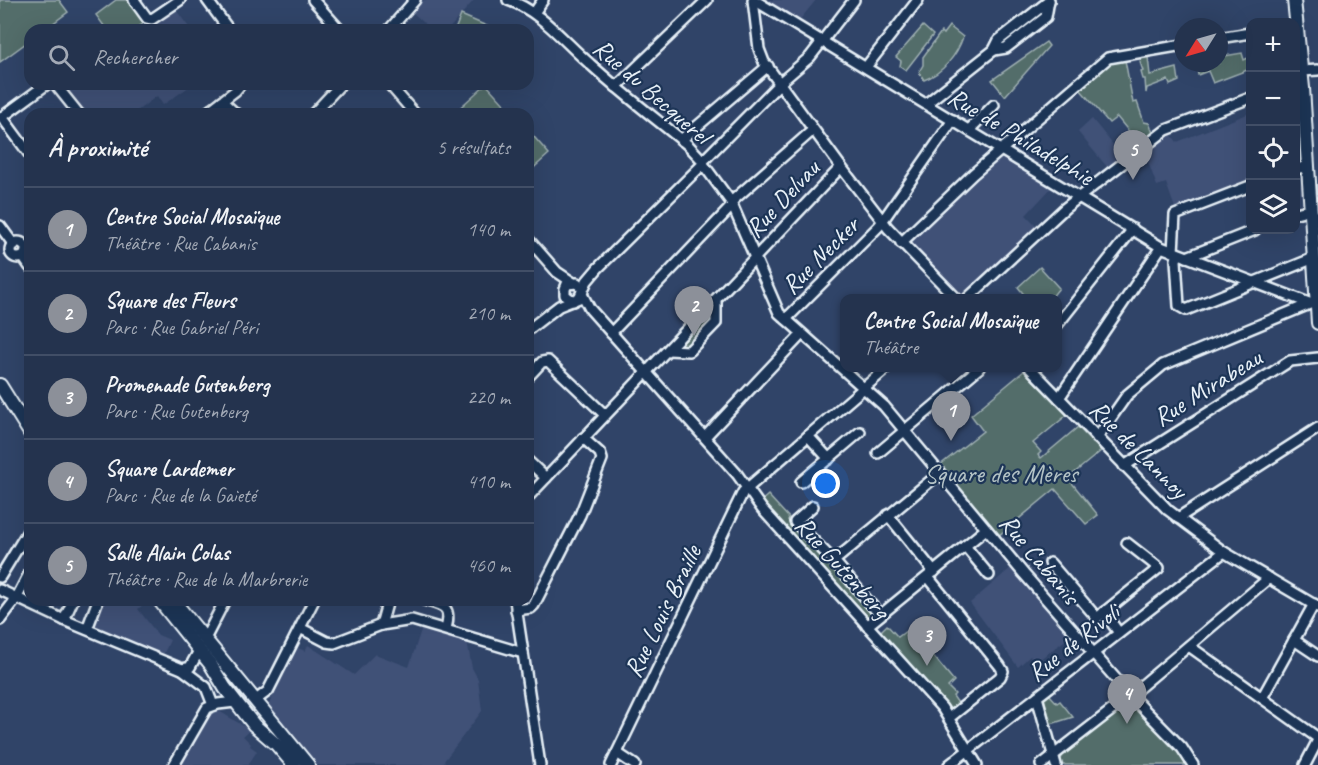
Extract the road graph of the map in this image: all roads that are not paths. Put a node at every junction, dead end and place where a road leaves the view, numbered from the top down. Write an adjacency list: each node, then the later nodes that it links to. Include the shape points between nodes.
1 (134, 0): 2 (street, via 152,19)
2 (180, 0)
3 (207, 0): 16 (street)
4 (312, 0): 17 (street)
5 (508, 0): 14 (street, Rue du Becquerel)
6 (543, 0): 14 (street)
7 (707, 0): 28 (street)
8 (753, 0): 21 (street, Rue de Philadelphie); 23 (street, via 759,51)
9 (854, 0): 21 (street)
10 (918, 0): 24 (street)
11 (1049, 0): 36 (street, via 1046,17 1006,48 994,50)
12 (1294, 0): 15 (main road)
13 (412, 1): 18 (street)
14 (534, 13): 28 (street, Rue du Becquerel)
15 (1296, 18)
16 (225, 24)
17 (334, 24)
18 (394, 24)
19 (1246, 34): 20 (street)
20 (1228, 37)
21 (822, 41): 24 (street, Rue de Philadelphie); 27 (street, via 810,57)
22 (1174, 47): 48 (street, via 1108,58)
23 (768, 66): 27 (street); 46 (street)
24 (866, 67): 36 (street, Rue de Philadelphie)
25 (1318, 70): 26 (street)
26 (1300, 77): 51 (main road)
27 (779, 83): 44 (street); 49 (street)
28 (616, 87): 46 (street, Rue du Becquerel)
29 (39, 90): 47 (street, via 2,117)
30 (60, 90): 38 (street)
31 (236, 90): 35 (street)
32 (335, 90): 41 (street)
33 (393, 90): 42 (street)
34 (1246, 100): 53 (street, via 1166,130)
35 (222, 101): 39 (street); 40 (street)
36 (927, 103): 43 (street, Rue de Philadelphie)
37 (994, 105): 45 (street)
38 (74, 108)
39 (213, 108)
40 (230, 108)
41 (319, 108)
42 (409, 108)
43 (953, 120): 45 (street, Rue de Philadelphie); 57 (street, Rue Necker)
44 (813, 130): 50 (street); 54 (street)
45 (969, 130): 48 (street, Rue de Philadelphie)
46 (681, 140): 49 (street, Rue du Becquerel)
47 (24, 147)
48 (1002, 149): 53 (street, Rue de Philadelphie); 61 (street)
49 (703, 162): 54 (street, Rue du Becquerel); 68 (street)
50 (841, 167): 57 (street); 66 (street, Rue Delvau)
51 (1302, 167): 55 (main road)
52 (1246, 188): 65 (street, via 1175,215)
53 (1079, 196): 59 (street, Rue de Philadelphie); 72 (street)
54 (731, 204): 66 (street, Rue du Becquerel); 81 (street)
55 (1311, 209): 56 (street); 67 (main road)
56 (1300, 212)
57 (883, 221): 61 (street); 76 (street, Rue Necker)
58 (0, 226): 63 (street, via 14,244)
59 (1133, 229): 64 (street, Rue de Philadelphie); 78 (street)
60 (1246, 233): 65 (street)
61 (901, 243): 71 (street)
62 (534, 246): 70 (street)
63 (24, 247)
64 (1161, 247): 65 (street, Rue de Philadelphie); 94 (street)
65 (1179, 254): 69 (street, Rue de Philadelphie); 69 (street, via 1179,306 1186,310)
66 (755, 258): 74 (street, Rue Delvau); 76 (street, Rue du Becquerel)
67 (1314, 258): 69 (street); 75 (main road)
68 (598, 268): 70 (street); 73 (street)
69 (1253, 283): 75 (street, Rue de Philadelphie)
70 (569, 286): 73 (street, via 580,285); 73 (street, via 567,298); 77 (street)
71 (952, 294)
72 (972, 294)
73 (578, 297): 77 (street); 81 (street, Rue Gutenberg)
74 (716, 300): 83 (street, Rue Delvau); 83 (street, via 716,322 689,351)
75 (1315, 303): 79 (main road); 104 (street, via 1163,365 1127,395)
76 (782, 316): 82 (street, Rue Cabanis)
77 (543, 318): 80 (street)
78 (1062, 319)
79 (1318, 323)
80 (534, 325)
81 (611, 333): 87 (street, Rue Gutenberg)
82 (802, 334): 85 (street, Rue Cabanis); 102 (street)
83 (668, 350): 87 (street, Rue Delvau)
84 (1318, 358): 107 (street, Rue Mirabeau, via 1290,361)
85 (840, 366)
86 (534, 371): 96 (street, via 548,361)
87 (646, 372): 96 (street, Rue Delvau); 102 (street, Rue Gutenberg)
88 (846, 372): 92 (street, Rue Cabanis)
89 (882, 372): 92 (street, Rue Louis Braille)
90 (974, 372): 99 (street)
91 (1034, 372): 94 (street, Rue de Lannoy)
92 (864, 387): 99 (street, Rue Cabanis); 101 (street, Rue Louis Braille)
93 (2, 394): 95 (main road); 97 (main road)
94 (1059, 398): 104 (street, Rue de Lannoy)
95 (24, 411)
96 (605, 415): 103 (street, Rue Delvau)
97 (24, 425)
98 (1318, 428): 116 (street)
99 (905, 430): 105 (street); 109 (street, Rue Cabanis)
100 (861, 432): 106 (street)
101 (808, 436): 106 (street); 112 (street, Rue Louis Braille)
102 (705, 437): 112 (street, Rue Gutenberg)
103 (583, 438): 110 (street, Rue Delvau); 132 (street, via 602,459 584,507)
104 (1098, 438): 107 (street, Rue de Lannoy)
105 (878, 453)
106 (829, 459): 111 (street)
107 (1124, 466): 116 (street, Rue de Lannoy)
108 (534, 467): 110 (street)
109 (940, 472): 115 (street); 117 (street, Rue Cabanis)
110 (546, 478): 113 (street, Rue Delvau)
111 (801, 482)
112 (747, 487): 149 (street, Rue Gutenberg, via 762,509); 170 (street, Rue Louis Braille)
113 (534, 491)
114 (813, 506): 122 (street, Rue Gutenberg, via 795,522)
115 (888, 515): 122 (street); 124 (street)
116 (1178, 518): 121 (street, Rue de Lannoy)
117 (986, 528): 120 (street); 158 (street, Rue Cabanis)
118 (24, 538): 126 (street)
119 (1127, 543): 144 (street, via 1159,568)
120 (965, 546): 124 (street); 125 (street)
121 (1224, 552): 127 (street, Rue de Lannoy); 153 (street, Rue de Rivoli)
122 (834, 561): 145 (street, Rue Gutenberg)
123 (1050, 563): 144 (street, via 1097,618)
124 (931, 574): 145 (street); 167 (street, via 1003,671)
125 (989, 575)
126 (0, 576)
127 (1269, 578): 143 (street, Rue de Lannoy); 156 (street)
128 (24, 583): 130 (street)
129 (0, 590): 130 (street)
130 (16, 598): 131 (street); 146 (street)
131 (24, 602)
132 (534, 605)
133 (33, 606): 147 (street)
134 (70, 606): 147 (street)
135 (96, 606): 150 (street)
136 (165, 606): 155 (main road)
137 (177, 606): 155 (main road)
138 (222, 606): 155 (street)
139 (311, 606): 151 (street)
140 (386, 606): 148 (street)
141 (443, 606): 152 (street, via 449,617)
142 (515, 606): 157 (street)
143 (1316, 606): 154 (street)
144 (1104, 612): 153 (street)
145 (880, 615): 149 (street)
146 (0, 620)
147 (64, 620): 150 (street)
148 (381, 624): 151 (street, via 334,643); 152 (street, via 412,620)
149 (867, 626): 167 (street, Rue Gutenberg)
150 (87, 628): 160 (street)
151 (300, 628): 164 (street, via 267,692)
152 (446, 629): 157 (street)
153 (1119, 633): 158 (street, Rue de Rivoli)
154 (1294, 640): 159 (street); 163 (street)
155 (202, 644): 160 (street, via 190,667); 164 (main road); 165 (main road)
156 (1189, 646): 161 (street); 163 (street)
157 (523, 653): 175 (street)
158 (1093, 653): 161 (street, Rue Cabanis); 162 (street, Rue de Rivoli)
159 (1318, 656)
160 (182, 669): 166 (street, via 206,687)
161 (1130, 695): 171 (street); 181 (street, Rue Cabanis, via 1182,748)
162 (1037, 696): 169 (street, Rue de Rivoli); 171 (street)
163 (1262, 698): 168 (street)
164 (256, 700): 165 (main road); 174 (main road)
165 (236, 702): 166 (street); 173 (main road)
166 (213, 705): 172 (street, via 206,709)
167 (949, 718): 169 (street, Rue Gutenberg)
168 (1318, 739): 182 (street)
169 (968, 751): 178 (street, Rue de Rivoli); 179 (street, Rue Gutenberg)
170 (617, 753): 176 (street, Rue Louis Braille); 177 (street)
171 (1055, 760): 180 (street)
172 (174, 765)
173 (294, 765)
174 (308, 765)
175 (540, 765)
176 (611, 765)
177 (635, 765)
178 (949, 765)
179 (977, 765)
180 (1041, 765)
181 (1193, 765)
182 (1305, 765)

